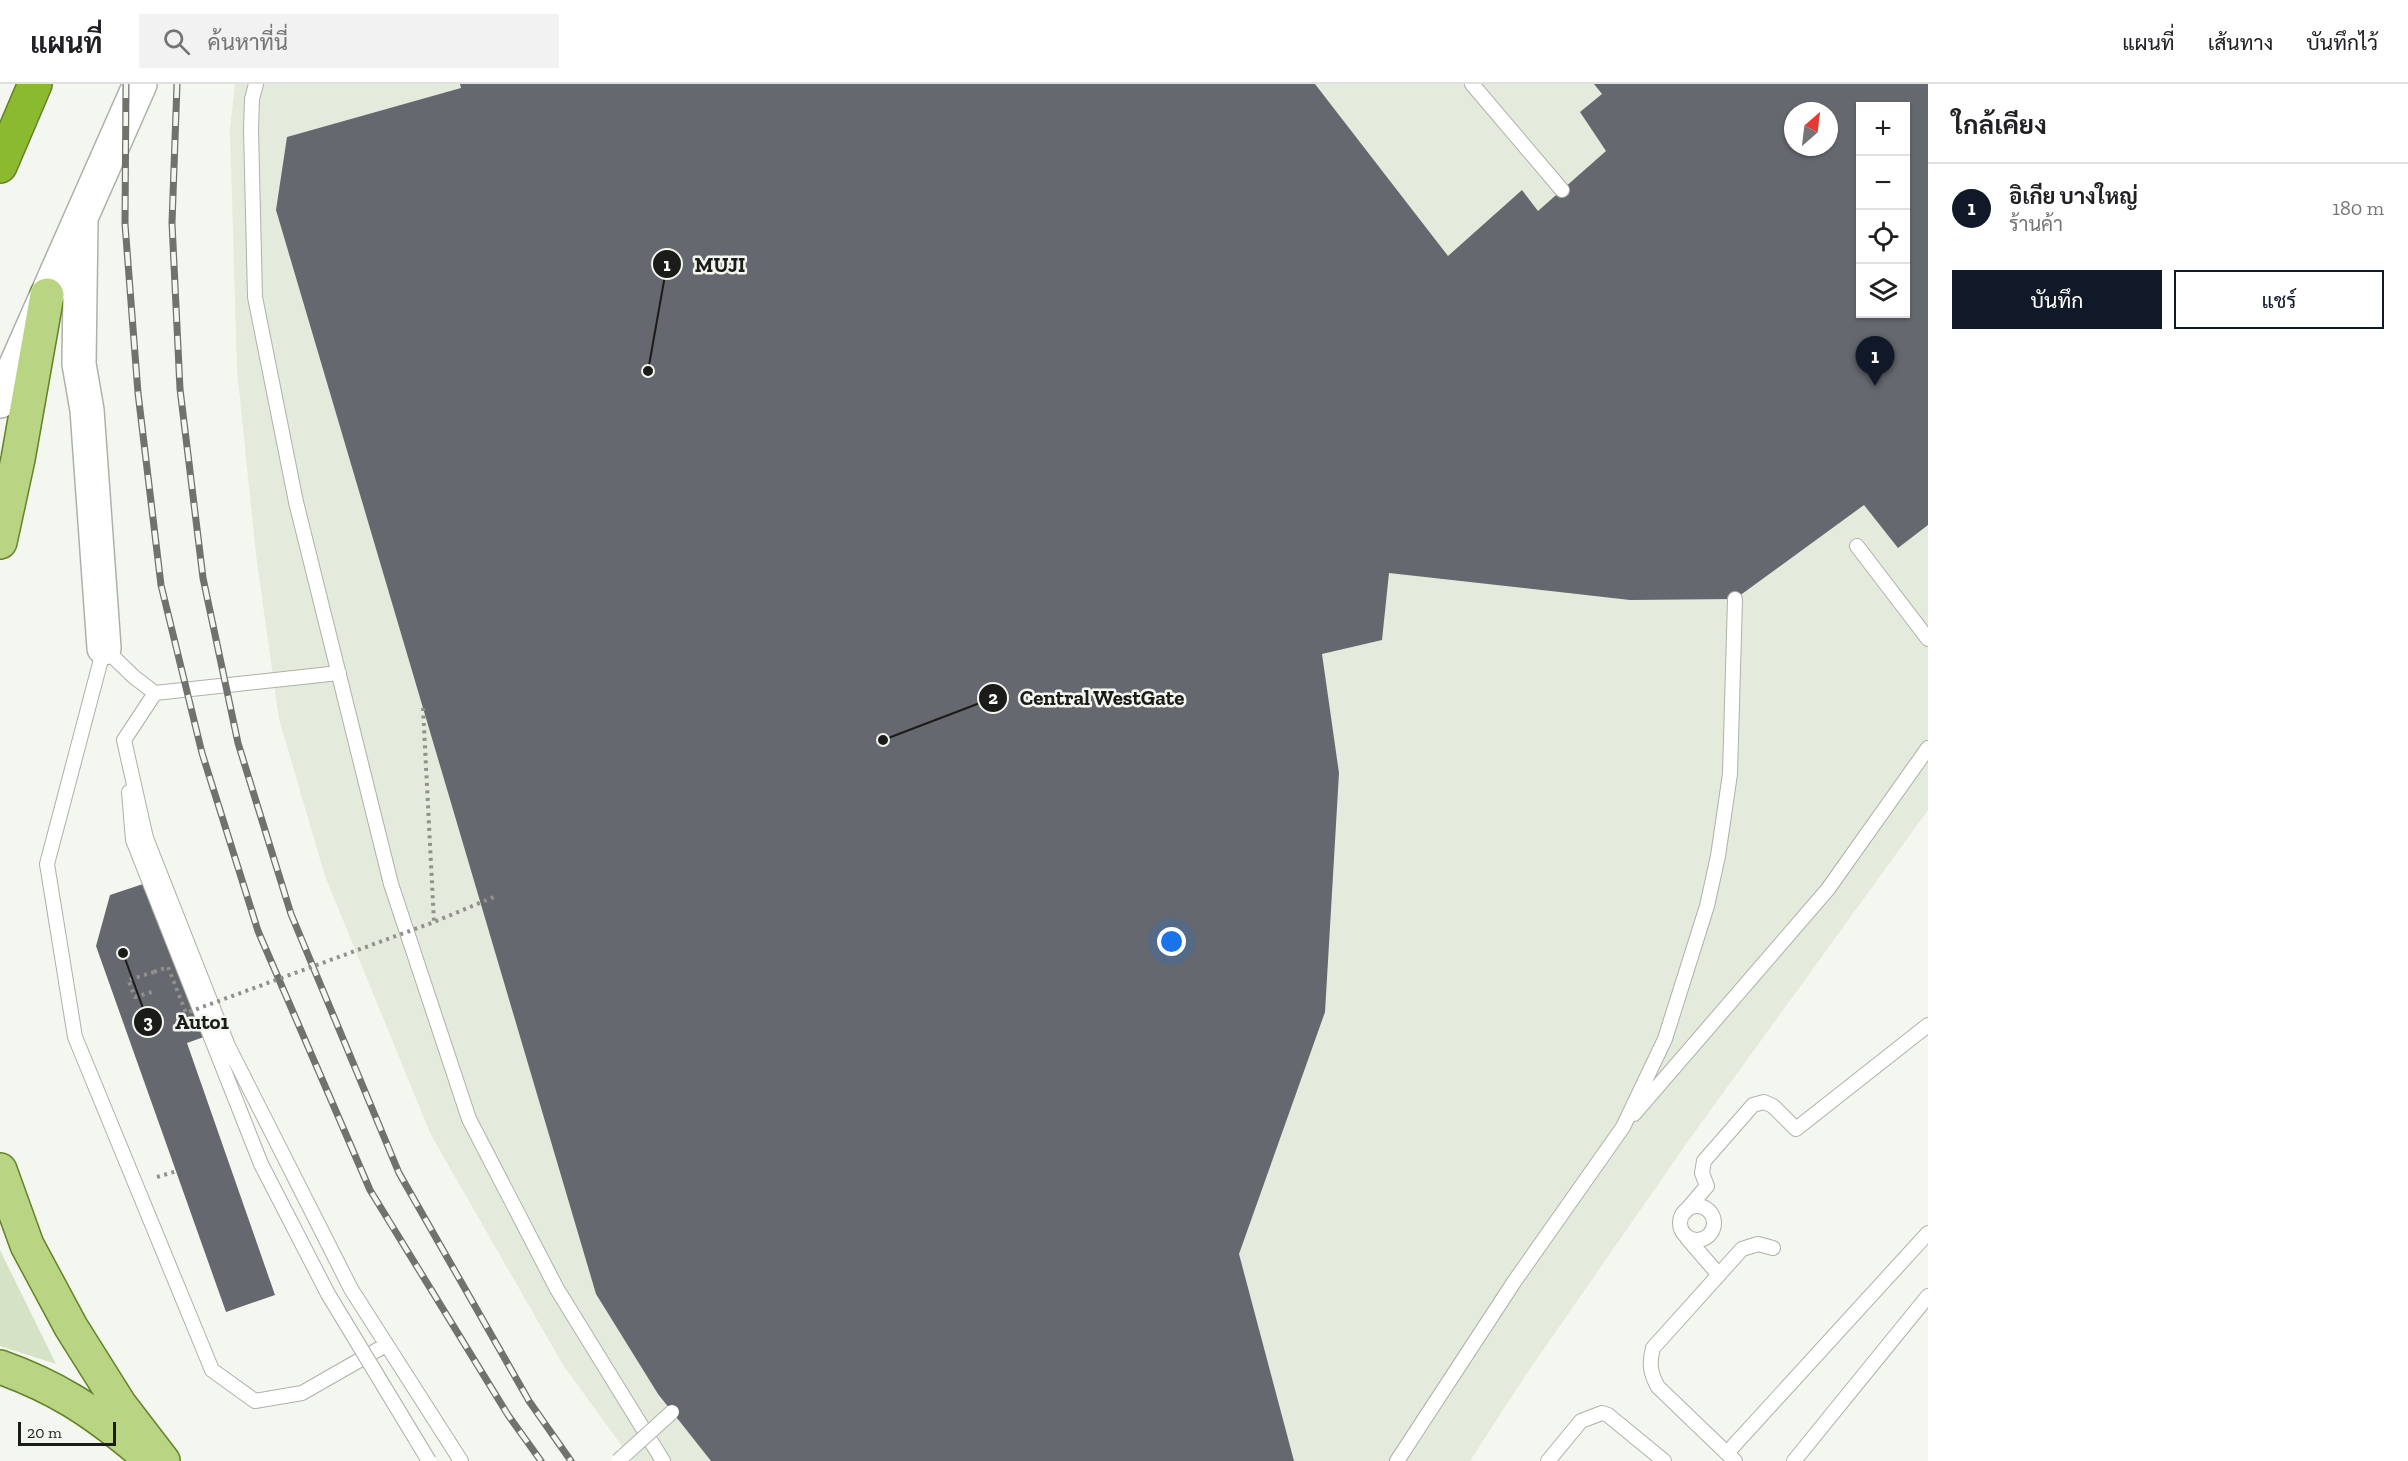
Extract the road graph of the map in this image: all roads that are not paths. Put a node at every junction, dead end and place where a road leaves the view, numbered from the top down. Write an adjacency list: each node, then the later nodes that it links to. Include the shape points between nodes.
1 (34, 84): 5 (highway)
2 (140, 84): 7 (main road)
3 (256, 84): 15 (lane, via 251,130 255,297 296,502)
4 (1472, 84): 6 (lane)
5 (0, 166)
6 (1562, 190)
7 (81, 220): 8 (main road); 14 (main road, via 79,364 87,410)
8 (46, 295): 9 (main road); 10 (main road)
9 (0, 401)
10 (0, 542)
11 (1857, 546): 13 (lane)
12 (1735, 599): 20 (lane, via 1731,774 1718,856 1707,906 1665,1039)
13 (1928, 639)
14 (104, 648): 16 (lane); 28 (lane, via 47,864 75,1036 212,1370 255,1401 302,1393)
15 (339, 673): 16 (lane); 37 (lane, via 391,884 469,1119 557,1289)
16 (156, 693): 17 (lane)
17 (124, 740): 28 (lane, via 146,838 228,1046 351,1289); 34 (lane, bridge, via 133,840 261,1164 328,1294)
18 (1928, 748): 20 (lane, via 1828,890)
19 (1928, 1024): 22 (lane, via 1796,1129 1773,1106 1764,1102 1753,1105 1704,1161 1702,1173 1707,1186)
20 (1623, 1127): 38 (lane, via 1514,1282)
21 (0, 1170): 33 (main road, via 27,1245 71,1327 120,1405)
22 (1684, 1213): 24 (lane, via 1680,1223); 24 (lane, via 1698,1206 1708,1210 1714,1220 1708,1236 1698,1240)
23 (1928, 1233): 31 (lane)
24 (1687, 1237): 26 (lane)
25 (1773, 1248): 26 (lane, via 1758,1244 1742,1249)
26 (1719, 1275): 31 (lane, via 1653,1348 1650,1366 1658,1387)
27 (1928, 1296): 41 (lane)
28 (387, 1345): 35 (lane)
29 (0, 1367): 32 (main road, via 41,1381 93,1412)
30 (672, 1412): 36 (lane, bridge)
31 (1731, 1457)
32 (153, 1461)
33 (163, 1461)
34 (429, 1461)
35 (461, 1461)
36 (618, 1461)
37 (663, 1461)
38 (1397, 1461)
39 (1548, 1461): 40 (lane, via 1581,1421 1602,1413)
40 (1664, 1461)
41 (1794, 1461)

